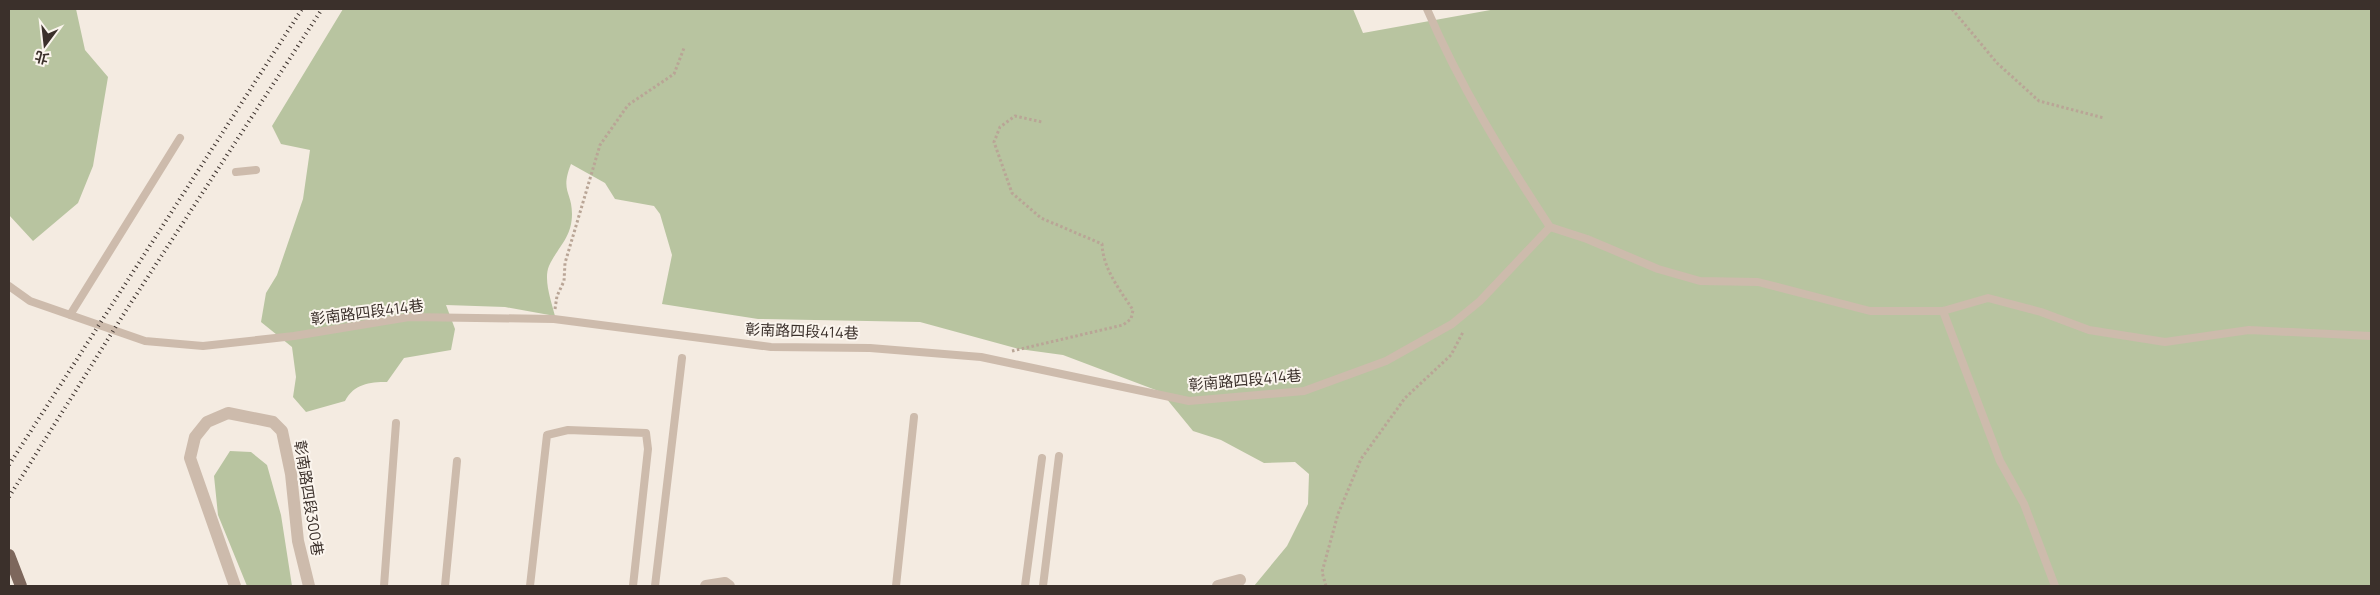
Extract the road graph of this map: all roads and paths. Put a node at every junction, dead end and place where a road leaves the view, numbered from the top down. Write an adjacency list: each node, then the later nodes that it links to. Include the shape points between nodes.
1 (1427, 9): 9 (lane, via 1506,159)
2 (1952, 9): 4 (path, via 1997,63 2039,101)
3 (684, 48): 13 (path, via 674,74 628,105 600,145 565,263 564,282 557,296)
4 (2104, 118)
5 (1042, 122): 16 (path, via 1015,116 1000,127 997,134 994,142 1012,193 1041,218 1102,244 1106,264 1134,310 1131,319 1123,325)
6 (180, 138): 12 (lane)
7 (256, 170): 8 (lane)
8 (236, 172)
9 (1550, 228): 11 (lane, via 1700,282 1758,282 1870,311); 13 (lane, 彰南路四段414巷, via 1480,301 1452,324 1386,361 1304,391 1189,401 981,357 870,348 771,347)
10 (9, 286): 12 (lane, 彰南路四段414巷, via 30,301)
11 (1943, 311): 15 (lane, via 1988,298 2041,312 2089,330 2165,342 2249,330); 40 (lane, via 2000,461 2024,504)
12 (70, 315): 13 (lane, 彰南路四段414巷, via 145,340 203,346 409,318)
13 (554, 319)
14 (1468, 324): 39 (path, via 1451,355 1405,398 1360,460 1338,514 1322,572)
15 (2371, 336)
16 (1008, 351)
17 (682, 358): 32 (lane)
18 (914, 417): 35 (lane)
19 (396, 423): 28 (lane)
20 (1059, 456): 37 (lane)
21 (1042, 458): 36 (lane)
22 (457, 461): 29 (lane)
23 (9, 555): 25 (main road)
24 (1240, 580): 38 (street)
25 (21, 586)
26 (235, 586): 27 (street, 彰南路四段300巷, via 190,458 195,437 208,422 228,413 273,422 282,431 291,474 298,541)
27 (309, 586)
28 (384, 586)
29 (445, 586)
30 (530, 586): 31 (lane, via 547,435 568,430 646,433 648,449)
31 (633, 586)
32 (655, 586)
33 (706, 586): 34 (street, via 725,583)
34 (729, 586)
35 (896, 586)
36 (1026, 586)
37 (1043, 586)
38 (1218, 586)
39 (1326, 586)
40 (2055, 586)

